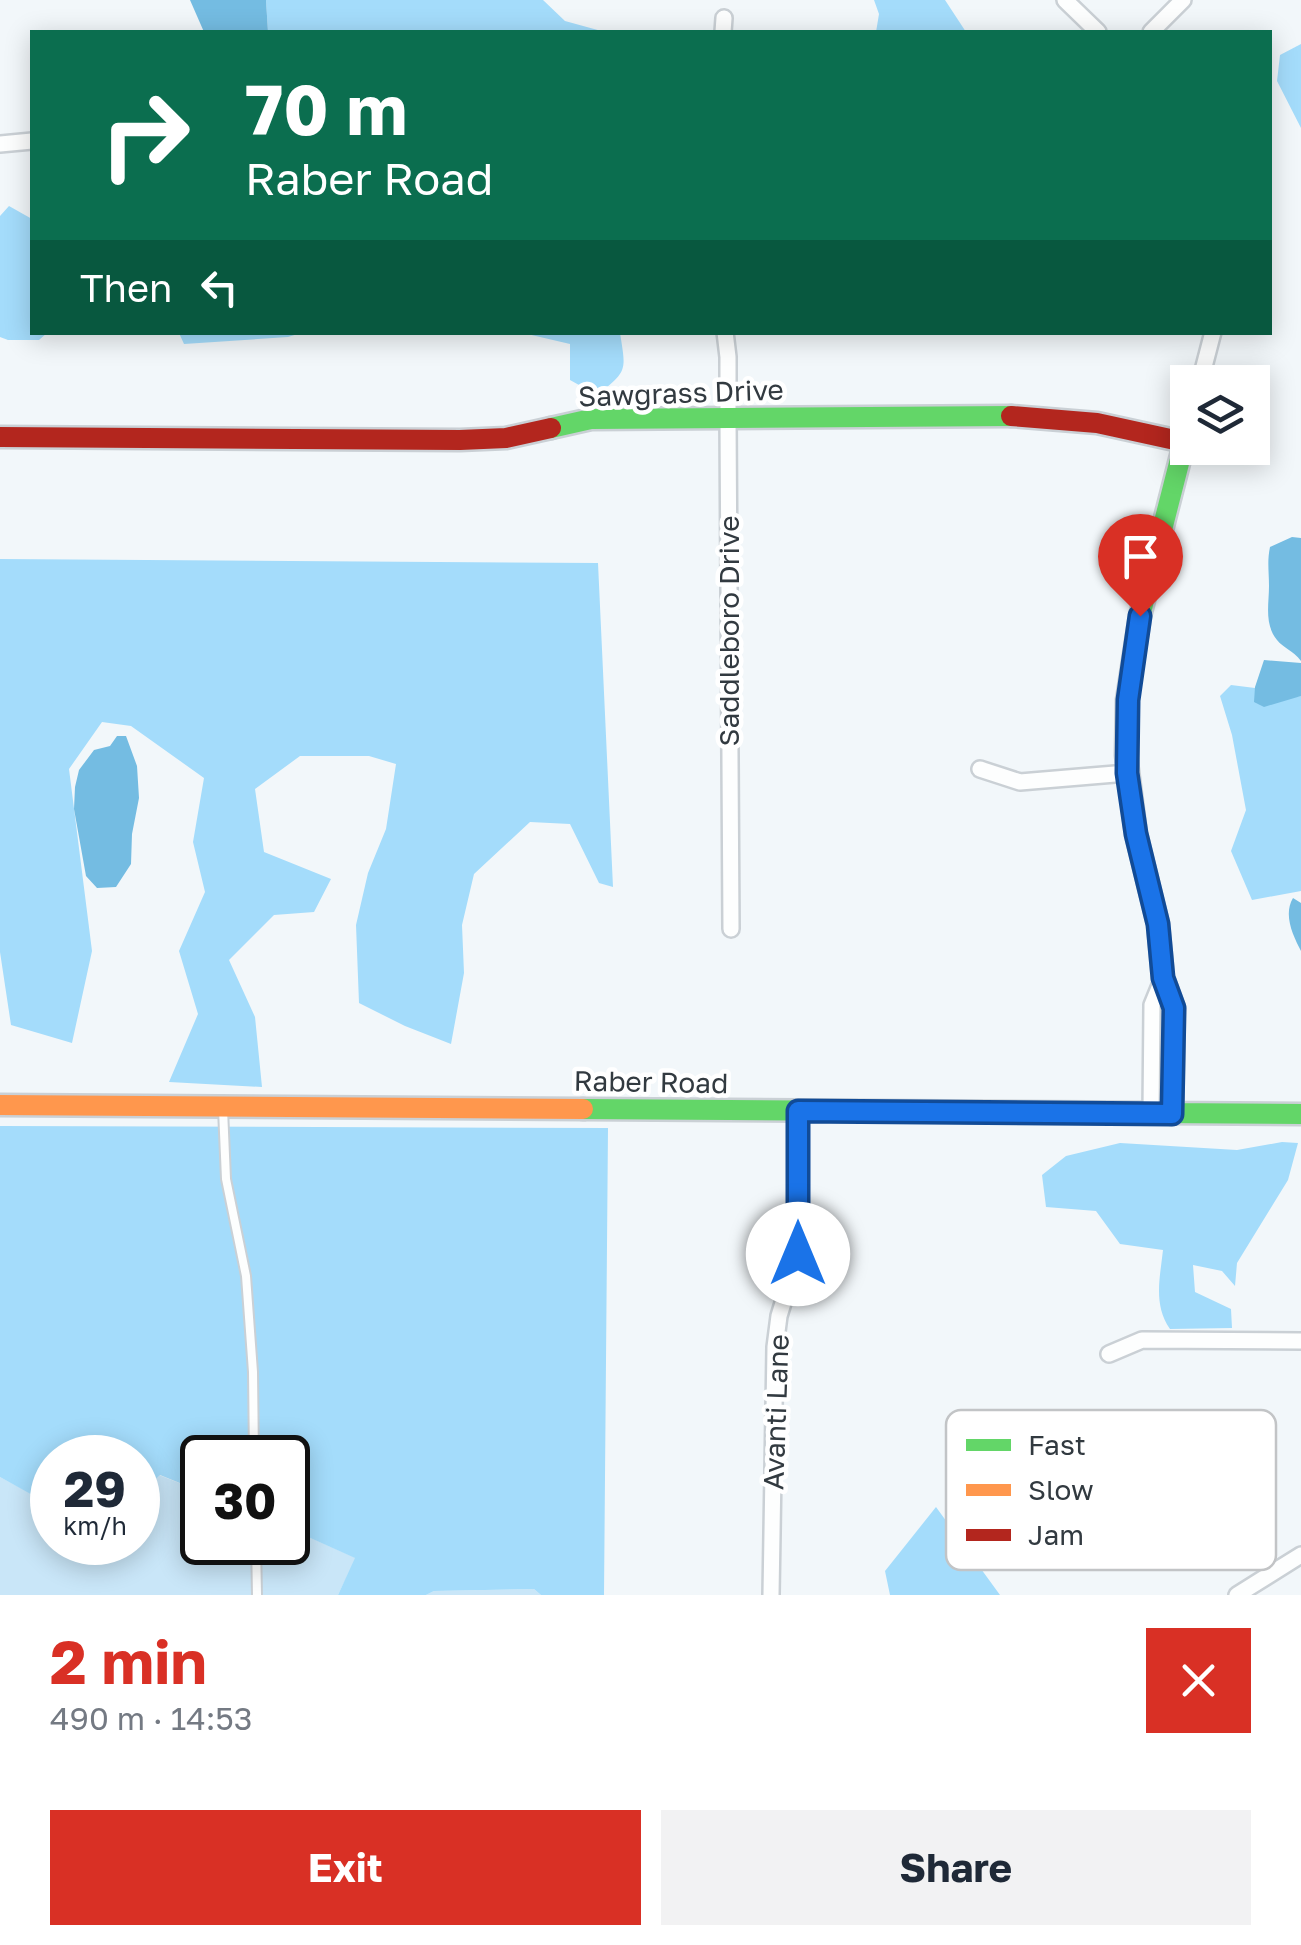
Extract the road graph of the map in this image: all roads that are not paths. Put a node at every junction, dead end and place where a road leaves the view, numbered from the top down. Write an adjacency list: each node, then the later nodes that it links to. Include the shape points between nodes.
1 (1065, 0): 3 (street)
2 (1184, 0): 4 (street)
3 (1096, 30)
4 (1154, 30)
5 (30, 142): 6 (street)
6 (0, 144)
7 (725, 335): 10 (street, Saddleboro Drive)
8 (1212, 335): 9 (street)
9 (1204, 365)
10 (728, 418): 11 (street, Sawgrass Drive, via 1036,416); 12 (street, Sawgrass Drive, via 592,420 460,440); 16 (street, Saddleboro Drive)
11 (1170, 433)
12 (0, 437)
13 (1178, 465): 15 (street, via 1132,658)
14 (980, 770): 15 (street, via 1020,782)
15 (1127, 773): 20 (street, via 1174,1008)
16 (731, 929)
17 (0, 1105): 18 (street, Raber Road)
18 (222, 1106): 19 (street, Raber Road); 24 (lane, via 226,1179 246,1276)
19 (798, 1111): 20 (street, Raber Road); 28 (street, Avanti Lane, via 798,1254 775,1346)
20 (1161, 1114): 21 (street, Raber Road)
21 (1301, 1114)
22 (1301, 1342): 23 (street, via 1142,1340)
23 (1109, 1354)
24 (254, 1435)
25 (1301, 1555): 29 (street)
26 (256, 1565): 27 (lane)
27 (257, 1595)
28 (771, 1595)
29 (1236, 1595)

